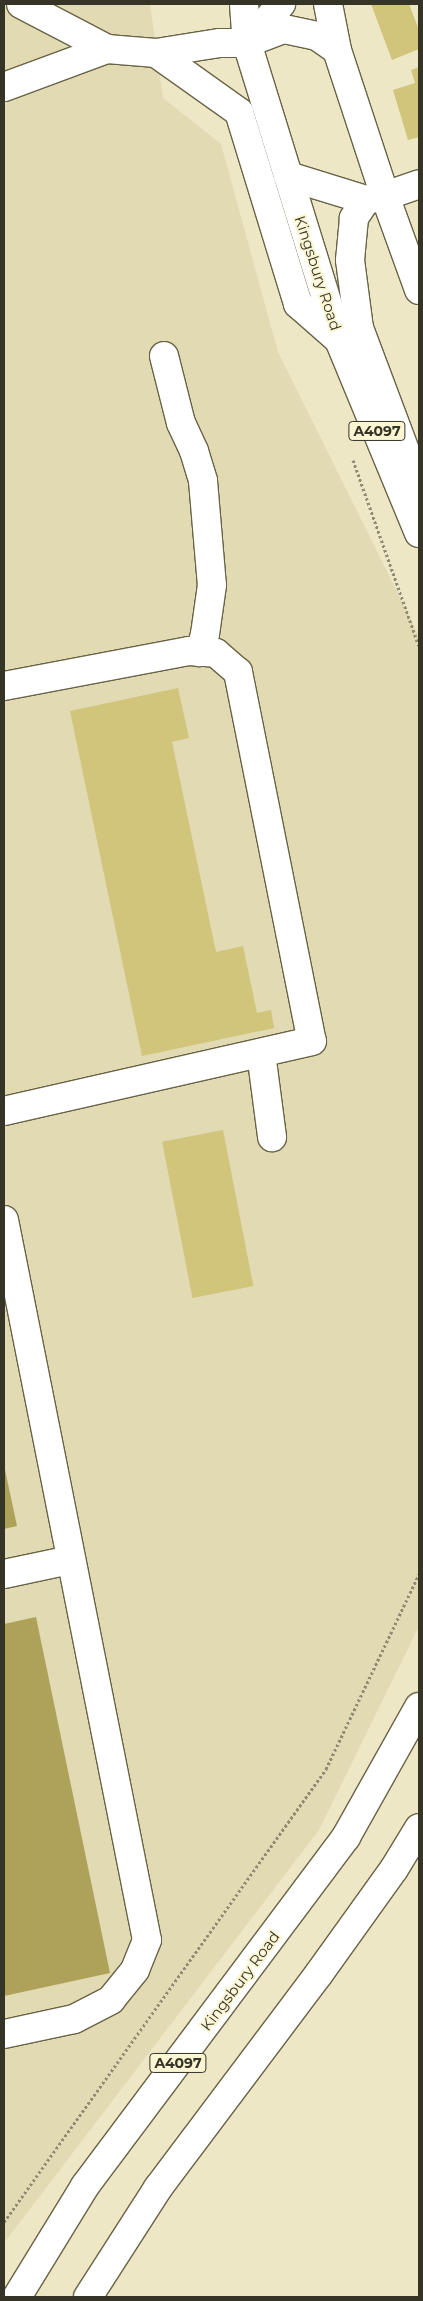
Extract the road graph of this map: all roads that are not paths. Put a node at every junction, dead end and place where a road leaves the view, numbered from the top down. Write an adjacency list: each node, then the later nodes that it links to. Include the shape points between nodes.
1 (21, 4): 6 (main road)
2 (244, 4): 5 (main road, Kingsbury Road / A4097)
3 (282, 4): 5 (main road)
4 (328, 4): 7 (main road)
5 (247, 43): 7 (main road, via 284,29 317,36); 8 (main road, via 220,43); 10 (main road, Kingsbury Road / A4097)
6 (107, 49): 8 (main road); 9 (main road)
7 (337, 50): 12 (main road)
8 (156, 53): 14 (main road, via 239,112 298,304)
9 (4, 88)
10 (288, 176): 12 (main road); 14 (main road, Kingsbury Road / A4097)
11 (419, 184): 12 (main road)
12 (376, 198): 13 (main road); 16 (main road, via 354,218 350,260 359,328 406,453)
13 (419, 290)
14 (339, 340): 16 (main road, Kingsbury Road / A4097)
15 (164, 356): 17 (main road, via 181,423 203,481 212,585)
16 (417, 528)
17 (200, 652): 18 (main road, via 189,651); 19 (main road, via 216,653 238,672 312,1041)
18 (4, 686)
19 (260, 1053): 20 (main road); 21 (main road)
20 (4, 1111)
21 (272, 1137)
22 (4, 1220): 23 (main road)
23 (70, 1560): 24 (main road); 27 (main road, via 147,1940 135,1970 111,2000 74,2019)
24 (4, 1574)
25 (419, 1706): 28 (main road, Kingsbury Road / A4097, via 346,1837 85,2186)
26 (419, 1828): 29 (main road, via 394,1869 318,1975 158,2188)
27 (4, 2034)
28 (17, 2297)
29 (88, 2297)

